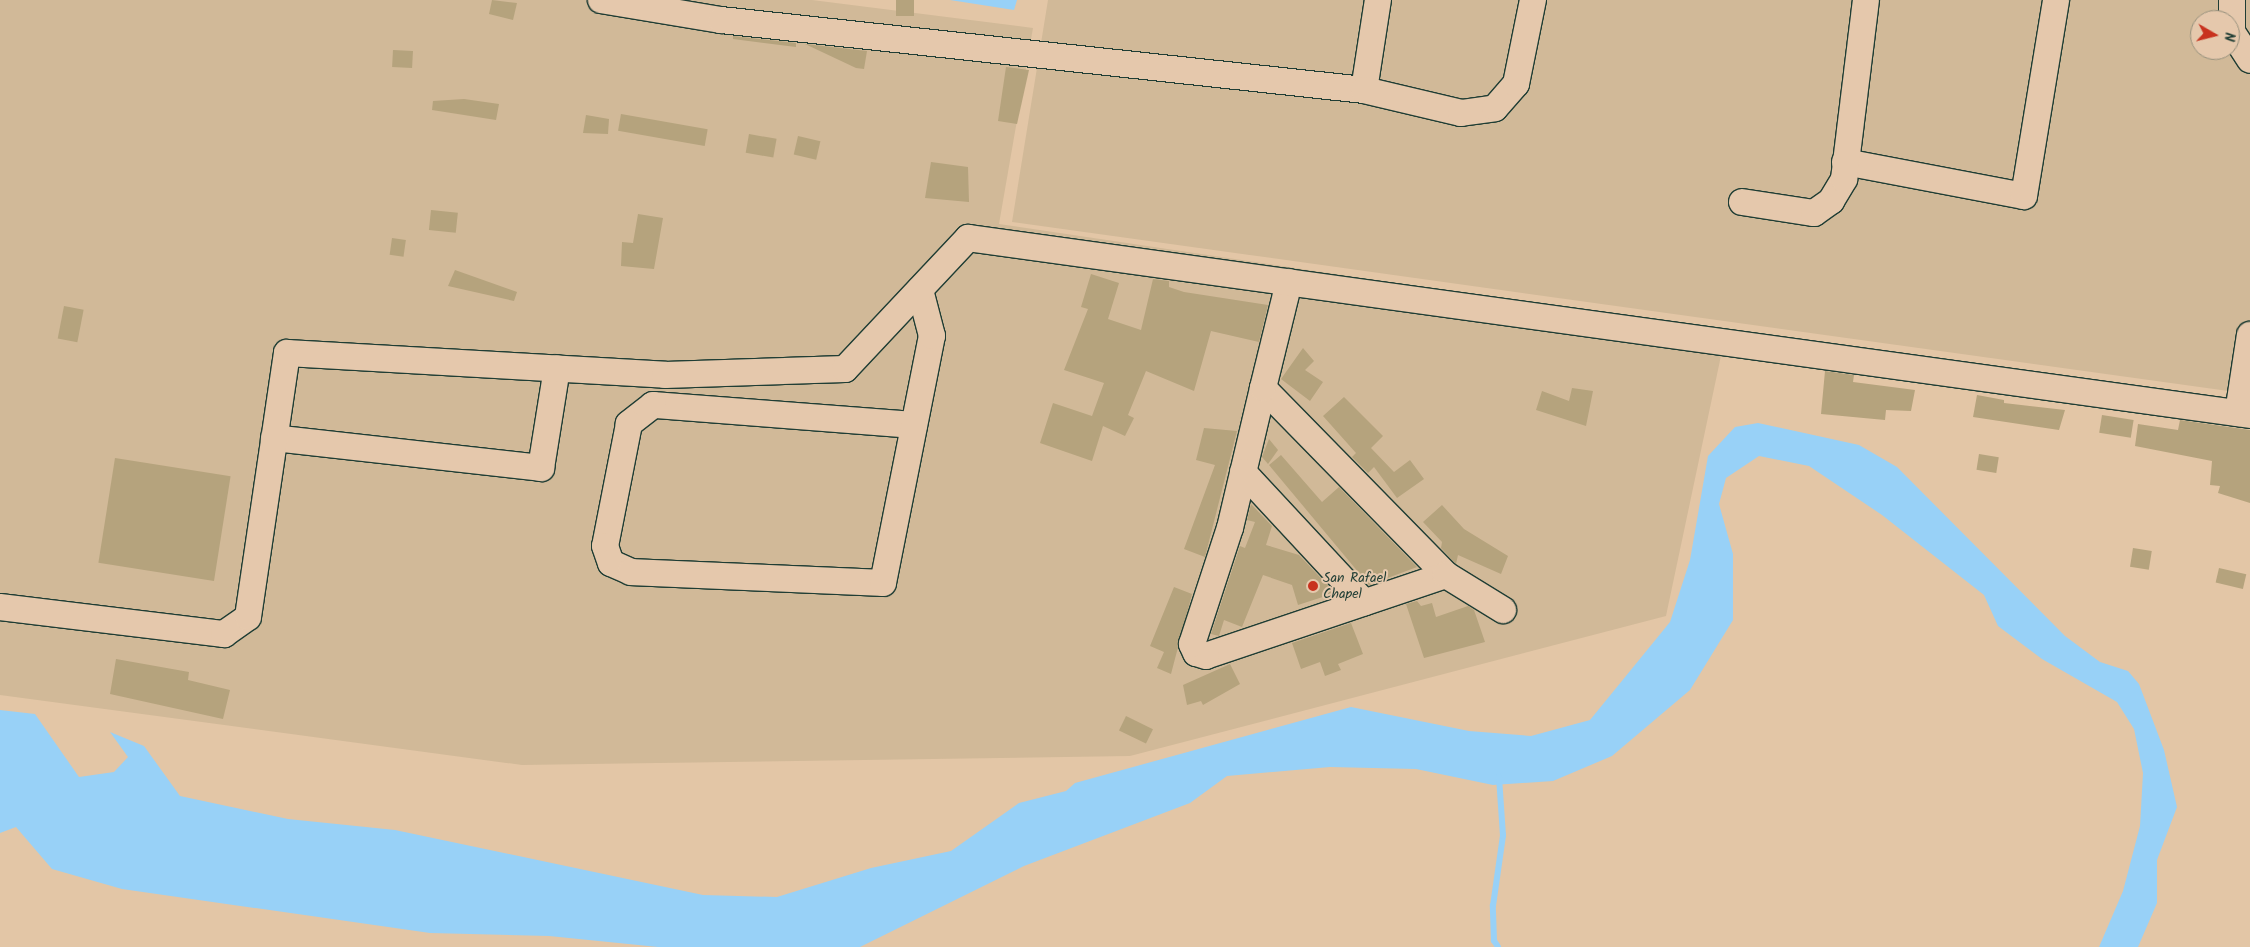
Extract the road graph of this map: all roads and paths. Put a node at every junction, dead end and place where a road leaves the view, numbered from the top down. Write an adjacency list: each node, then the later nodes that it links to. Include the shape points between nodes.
1 (601, 0): 8 (street, via 721,20)
2 (1378, 0): 8 (street)
3 (1533, 0): 8 (street, via 1516,84 1495,108 1461,113)
4 (1866, 0): 9 (street)
5 (2056, 0): 9 (street, via 2024,196)
6 (2232, 0): 7 (street, via 2232,32)
7 (2250, 60)
8 (1364, 90)
9 (1845, 162): 10 (street, via 1844,178 1831,201 1814,213)
10 (1742, 202)
11 (1289, 282): 12 (street, via 968,238); 15 (street); 16 (street)
12 (920, 290): 14 (street, via 845,369 665,374); 17 (street, via 932,336)
13 (2250, 335): 16 (street)
14 (557, 368): 18 (street, via 287,353); 18 (street, via 541,468)
15 (1263, 388): 19 (street); 20 (street)
16 (2244, 414)
17 (914, 425): 17 (street, via 883,583 631,572 611,563 605,546 629,424 653,405)
18 (274, 438): 22 (street, via 248,617 224,634)
19 (1244, 472): 21 (street); 21 (street, via 1192,644 1196,653 1206,656)
20 (1446, 574): 21 (street); 23 (street)
21 (1364, 602)
22 (0, 606)
23 (1503, 610)

